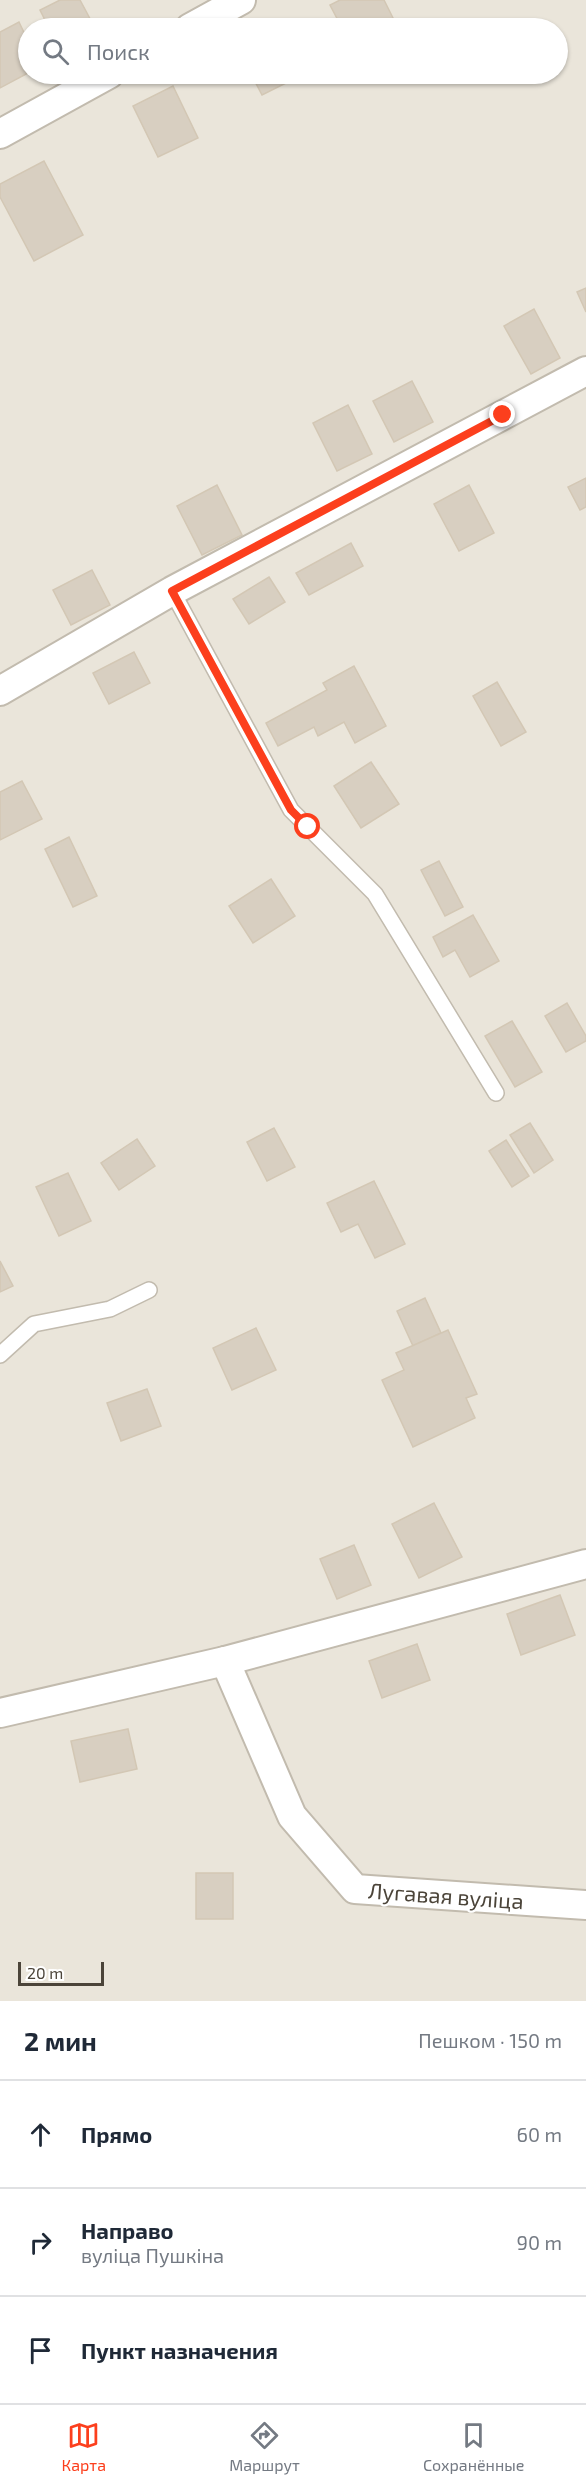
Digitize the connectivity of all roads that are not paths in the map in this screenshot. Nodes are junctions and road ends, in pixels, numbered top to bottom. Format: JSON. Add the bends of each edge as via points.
{"nodes":[{"id":1,"x":241,"y":0,"type":"edge"},
{"id":2,"x":208,"y":18,"type":"edge"},
{"id":3,"x":91,"y":84,"type":"edge"},
{"id":4,"x":0,"y":134,"type":"edge"},
{"id":5,"x":586,"y":371,"type":"edge"},
{"id":6,"x":172,"y":591,"type":"junction"},
{"id":7,"x":0,"y":691,"type":"edge"},
{"id":8,"x":495,"y":1093,"type":"dead end"},
{"id":9,"x":149,"y":1290,"type":"dead end"},
{"id":10,"x":0,"y":1355,"type":"edge"},
{"id":11,"x":586,"y":1564,"type":"edge"},
{"id":12,"x":225,"y":1661,"type":"junction"},
{"id":13,"x":0,"y":1713,"type":"edge"},
{"id":14,"x":586,"y":1905,"type":"edge"}],
"edges":[{"from":1,"to":2,"type":"street"},
{"from":3,"to":4,"type":"street"},
{"from":5,"to":6,"type":"street"},
{"from":6,"to":7,"type":"street"},
{"from":6,"to":8,"type":"lane","via":[[291,810],[375,894]]},
{"from":9,"to":10,"type":"lane","via":[[110,1309],[34,1324]]},
{"from":11,"to":12,"type":"street"},
{"from":12,"to":13,"type":"street"},
{"from":12,"to":14,"type":"street","name":"Лугавая вуліца","via":[[292,1816],[354,1889]]}]}
